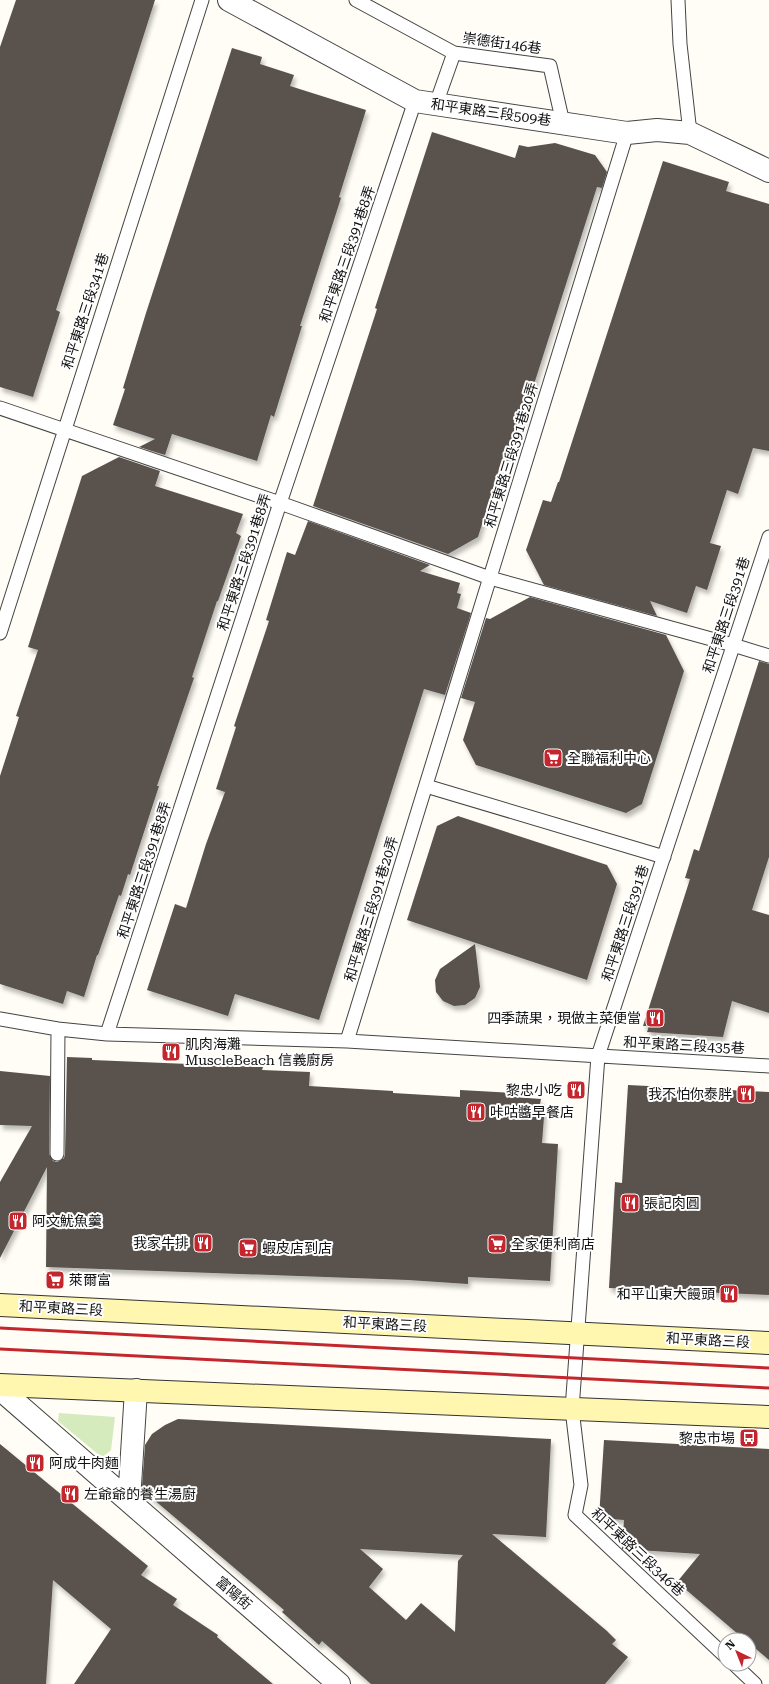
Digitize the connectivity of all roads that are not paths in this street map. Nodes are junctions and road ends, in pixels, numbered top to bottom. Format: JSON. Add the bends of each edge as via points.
{"nodes":[{"id":1,"x":202,"y":0,"type":"edge"},
{"id":2,"x":229,"y":0,"type":"edge"},
{"id":3,"x":356,"y":0,"type":"edge"},
{"id":4,"x":678,"y":0,"type":"edge"},
{"id":5,"x":454,"y":53,"type":"junction"},
{"id":6,"x":425,"y":102,"type":"junction"},
{"id":7,"x":563,"y":123,"type":"junction"},
{"id":8,"x":628,"y":133,"type":"junction"},
{"id":9,"x":690,"y":133,"type":"junction"},
{"id":10,"x":769,"y":171,"type":"edge"},
{"id":11,"x":0,"y":408,"type":"edge"},
{"id":12,"x":64,"y":429,"type":"junction"},
{"id":13,"x":280,"y":503,"type":"junction"},
{"id":14,"x":769,"y":537,"type":"edge"},
{"id":15,"x":490,"y":578,"type":"junction"},
{"id":16,"x":0,"y":632,"type":"edge"},
{"id":17,"x":733,"y":645,"type":"junction"},
{"id":18,"x":769,"y":656,"type":"edge"},
{"id":19,"x":426,"y":786,"type":"junction"},
{"id":20,"x":664,"y":857,"type":"junction"},
{"id":21,"x":0,"y":1019,"type":"edge"},
{"id":22,"x":58,"y":1030,"type":"junction"},
{"id":23,"x":107,"y":1034,"type":"junction"},
{"id":24,"x":347,"y":1041,"type":"junction"},
{"id":25,"x":598,"y":1056,"type":"junction"},
{"id":26,"x":769,"y":1066,"type":"edge"},
{"id":27,"x":57,"y":1154,"type":"dead end"},
{"id":28,"x":0,"y":1306,"type":"edge"},
{"id":29,"x":578,"y":1333,"type":"junction"},
{"id":30,"x":769,"y":1343,"type":"edge"},
{"id":31,"x":0,"y":1385,"type":"edge"},
{"id":32,"x":0,"y":1389,"type":"edge"},
{"id":33,"x":136,"y":1390,"type":"junction"},
{"id":34,"x":572,"y":1409,"type":"junction"},
{"id":35,"x":769,"y":1417,"type":"edge"},
{"id":36,"x":129,"y":1501,"type":"junction"},
{"id":37,"x":717,"y":1648,"type":"edge"},
{"id":38,"x":742,"y":1672,"type":"edge"},
{"id":39,"x":339,"y":1684,"type":"edge"},
{"id":40,"x":755,"y":1684,"type":"edge"}],
"edges":[{"from":1,"to":12,"type":"lane","name":"和平東路三段341巷"},
{"from":2,"to":6,"type":"street","name":"和平東路三段509巷"},
{"from":3,"to":5,"type":"lane","name":"崇德街146巷"},
{"from":4,"to":9,"type":"lane"},
{"from":5,"to":6,"type":"lane","name":"和平東路三段391巷8弄"},
{"from":5,"to":7,"type":"lane","name":"崇德街146巷","via":[[550,66]]},
{"from":6,"to":7,"type":"street","name":"和平東路三段509巷"},
{"from":6,"to":13,"type":"lane","name":"和平東路三段391巷8弄"},
{"from":7,"to":8,"type":"street","name":"和平東路三段509巷"},
{"from":8,"to":9,"type":"street","name":"和平東路三段509巷","via":[[657,130]]},
{"from":8,"to":15,"type":"lane","name":"和平東路三段391巷20弄"},
{"from":9,"to":10,"type":"street","name":"和平東路三段509巷"},
{"from":11,"to":12,"type":"lane"},
{"from":12,"to":13,"type":"lane"},
{"from":12,"to":16,"type":"lane","name":"和平東路三段341巷"},
{"from":13,"to":15,"type":"lane"},
{"from":13,"to":23,"type":"lane","name":"和平東路三段391巷8弄"},
{"from":14,"to":17,"type":"lane","name":"和平東路三段391巷"},
{"from":15,"to":17,"type":"lane"},
{"from":15,"to":19,"type":"lane","name":"和平東路三段391巷20弄"},
{"from":17,"to":18,"type":"lane"},
{"from":17,"to":20,"type":"lane","name":"和平東路三段391巷"},
{"from":19,"to":20,"type":"lane"},
{"from":19,"to":24,"type":"lane","name":"和平東路三段391巷20弄"},
{"from":20,"to":25,"type":"lane","name":"和平東路三段391巷"},
{"from":21,"to":22,"type":"lane"},
{"from":22,"to":23,"type":"lane"},
{"from":22,"to":27,"type":"lane"},
{"from":23,"to":24,"type":"lane"},
{"from":24,"to":25,"type":"lane"},
{"from":25,"to":26,"type":"lane","name":"和平東路三段435巷"},
{"from":25,"to":29,"type":"lane","name":"和平東路三段391巷"},
{"from":28,"to":29,"type":"main road","name":"和平東路三段"},
{"from":29,"to":30,"type":"main road","name":"和平東路三段"},
{"from":29,"to":34,"type":"lane","name":"和平東路三段346巷"},
{"from":31,"to":33,"type":"main road"},
{"from":32,"to":36,"type":"street","name":"富陽街"},
{"from":33,"to":34,"type":"main road"},
{"from":33,"to":36,"type":"street"},
{"from":34,"to":35,"type":"main road"},
{"from":34,"to":37,"type":"lane","name":"和平東路三段346巷","via":[[581,1485],[576,1515]]},
{"from":36,"to":39,"type":"street","name":"富陽街"},
{"from":38,"to":40,"type":"lane"}]}
